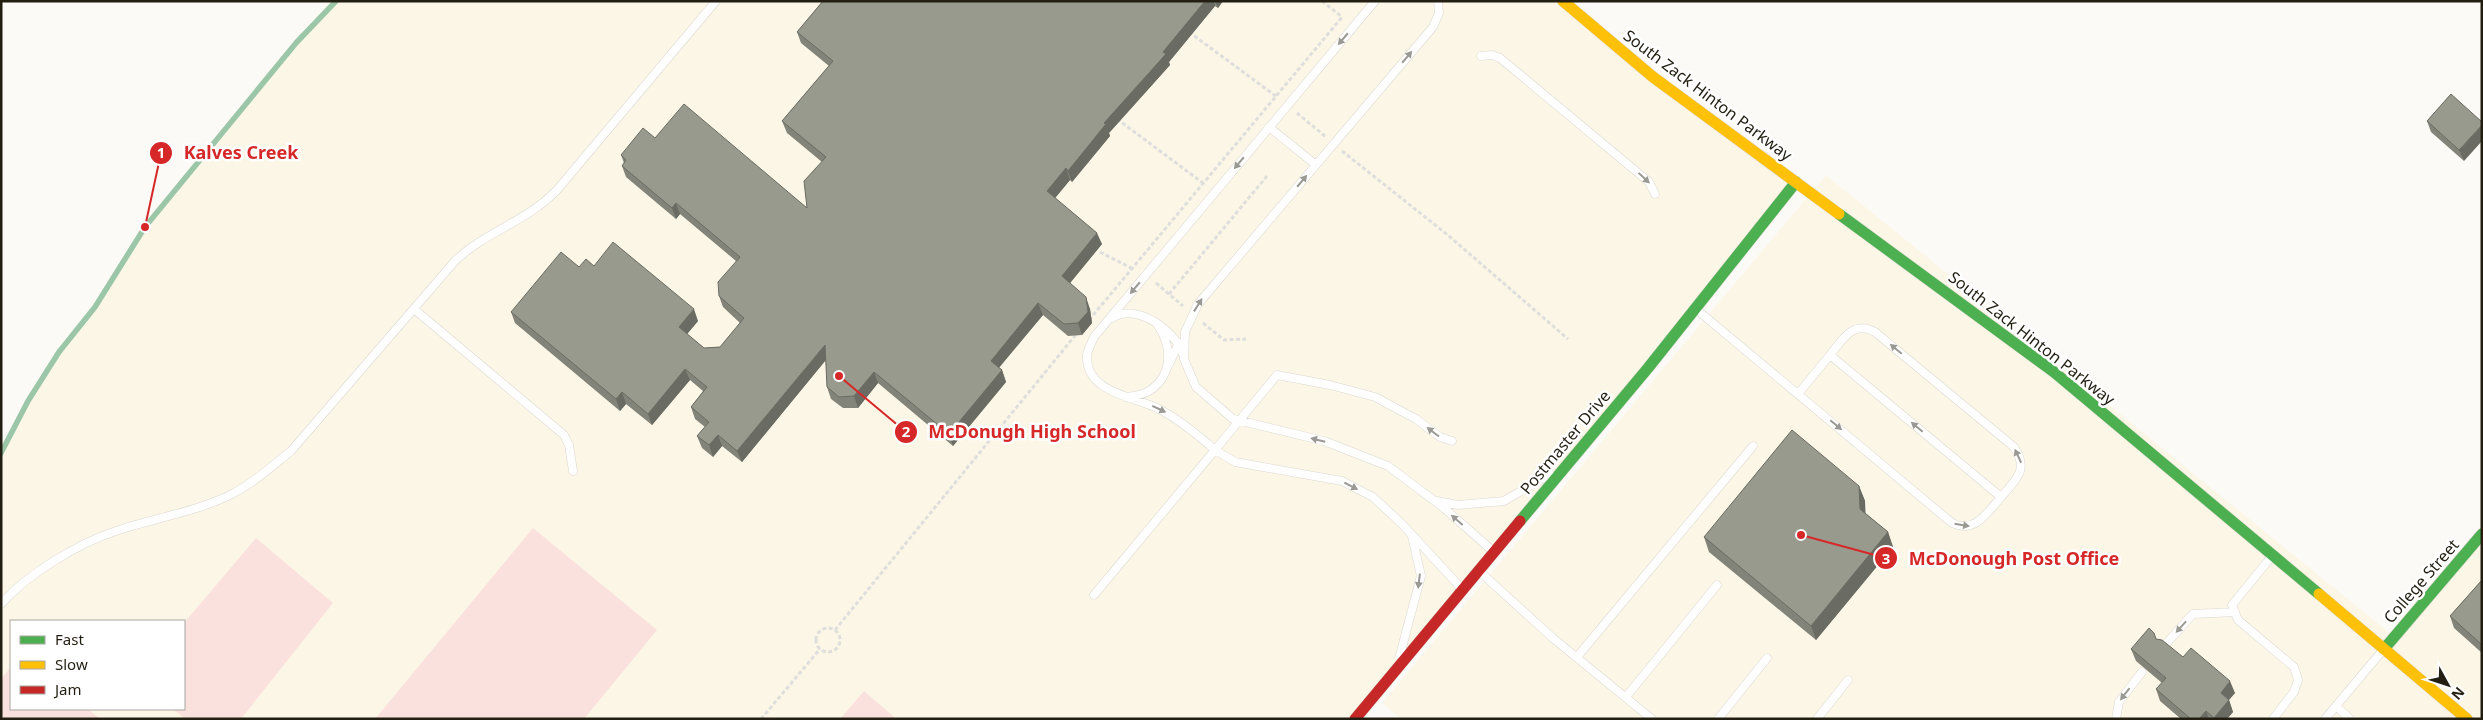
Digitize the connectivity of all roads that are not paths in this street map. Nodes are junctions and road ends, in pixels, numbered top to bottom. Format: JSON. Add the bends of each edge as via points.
{"nodes":[{"id":1,"x":716,"y":1,"type":"edge"},
{"id":2,"x":1375,"y":1,"type":"edge"},
{"id":3,"x":1438,"y":1,"type":"edge"},
{"id":4,"x":1563,"y":1,"type":"edge"},
{"id":5,"x":1481,"y":56,"type":"dead end"},
{"id":6,"x":1269,"y":127,"type":"junction"},
{"id":7,"x":1316,"y":165,"type":"junction"},
{"id":8,"x":1796,"y":182,"type":"junction"},
{"id":9,"x":1655,"y":194,"type":"dead end"},
{"id":10,"x":414,"y":309,"type":"junction"},
{"id":11,"x":1696,"y":309,"type":"junction"},
{"id":12,"x":1107,"y":321,"type":"junction"},
{"id":13,"x":1157,"y":324,"type":"junction"},
{"id":14,"x":1185,"y":332,"type":"junction"},
{"id":15,"x":1179,"y":344,"type":"junction"},
{"id":16,"x":1830,"y":355,"type":"junction"},
{"id":17,"x":1184,"y":356,"type":"junction"},
{"id":18,"x":1167,"y":368,"type":"junction"},
{"id":19,"x":1798,"y":394,"type":"junction"},
{"id":20,"x":1126,"y":397,"type":"junction"},
{"id":21,"x":1238,"y":421,"type":"junction"},
{"id":22,"x":1452,"y":441,"type":"dead end"},
{"id":23,"x":1753,"y":446,"type":"dead end"},
{"id":24,"x":1215,"y":450,"type":"junction"},
{"id":25,"x":1567,"y":465,"type":"junction"},
{"id":26,"x":574,"y":471,"type":"dead end"},
{"id":27,"x":2002,"y":496,"type":"junction"},
{"id":28,"x":1433,"y":500,"type":"junction"},
{"id":29,"x":1411,"y":534,"type":"junction"},
{"id":30,"x":2482,"y":534,"type":"edge"},
{"id":31,"x":1494,"y":552,"type":"junction"},
{"id":32,"x":2272,"y":556,"type":"junction"},
{"id":33,"x":1479,"y":570,"type":"junction"},
{"id":34,"x":1717,"y":585,"type":"dead end"},
{"id":35,"x":1463,"y":590,"type":"junction"},
{"id":36,"x":1094,"y":595,"type":"dead end"},
{"id":37,"x":1,"y":604,"type":"edge"},
{"id":38,"x":2235,"y":612,"type":"junction"},
{"id":39,"x":2164,"y":646,"type":"edge"},
{"id":40,"x":2384,"y":648,"type":"junction"},
{"id":41,"x":1577,"y":657,"type":"junction"},
{"id":42,"x":1767,"y":658,"type":"dead end"},
{"id":43,"x":1396,"y":670,"type":"junction"},
{"id":44,"x":2142,"y":672,"type":"edge"},
{"id":45,"x":1848,"y":680,"type":"dead end"},
{"id":46,"x":1626,"y":696,"type":"junction"},
{"id":47,"x":2336,"y":706,"type":"junction"},
{"id":48,"x":1355,"y":719,"type":"edge"},
{"id":49,"x":1652,"y":719,"type":"edge"},
{"id":50,"x":1718,"y":719,"type":"edge"},
{"id":51,"x":1817,"y":719,"type":"edge"},
{"id":52,"x":2116,"y":719,"type":"edge"},
{"id":53,"x":2273,"y":719,"type":"edge"},
{"id":54,"x":2325,"y":719,"type":"edge"},
{"id":55,"x":2350,"y":719,"type":"edge"},
{"id":56,"x":2467,"y":719,"type":"edge"}],
"edges":[{"from":1,"to":10,"type":"lane","via":[[557,190],[528,215],[467,249]]},
{"from":2,"to":6,"type":"lane","one_way":true},
{"from":7,"to":3,"type":"lane","one_way":true,"via":[[1433,26],[1439,13]]},
{"from":4,"to":8,"type":"main road","name":"South Zack Hinton Parkway","via":[[1653,77]]},
{"from":5,"to":9,"type":"lane","one_way":true,"via":[[1500,58],[1628,164],[1648,182]]},
{"from":6,"to":7,"type":"lane"},
{"from":6,"to":12,"type":"lane","one_way":true},
{"from":14,"to":7,"type":"lane","one_way":true,"via":[[1198,304]]},
{"from":8,"to":11,"type":"main road","name":"Postmaster Drive"},
{"from":8,"to":32,"type":"main road","name":"South Zack Hinton Parkway","via":[[2054,372]]},
{"from":10,"to":26,"type":"lane","via":[[564,435]]},
{"from":10,"to":37,"type":"lane","via":[[291,451],[259,478],[232,494],[85,543],[39,572]]},
{"from":11,"to":19,"type":"lane"},
{"from":11,"to":25,"type":"main road","name":"Postmaster Drive"},
{"from":12,"to":13,"type":"lane","via":[[1117,315],[1130,315],[1142,316]]},
{"from":12,"to":20,"type":"lane","via":[[1094,337],[1087,355],[1091,374],[1106,389]]},
{"from":13,"to":15,"type":"lane"},
{"from":13,"to":18,"type":"lane","via":[[1168,344]]},
{"from":14,"to":15,"type":"lane"},
{"from":14,"to":17,"type":"lane"},
{"from":15,"to":17,"type":"lane"},
{"from":15,"to":18,"type":"lane"},
{"from":16,"to":19,"type":"lane"},
{"from":27,"to":16,"type":"lane","one_way":true},
{"from":27,"to":16,"type":"lane","one_way":true,"via":[[2019,476],[2022,466],[2014,447],[1875,332],[1857,327]]},
{"from":17,"to":21,"type":"lane","via":[[1196,386]]},
{"from":18,"to":20,"type":"lane","via":[[1149,391]]},
{"from":19,"to":27,"type":"lane","one_way":true,"via":[[1961,528],[1970,527],[1982,519]]},
{"from":20,"to":24,"type":"lane","one_way":true,"via":[[1156,407],[1184,422]]},
{"from":22,"to":21,"type":"lane","one_way":true,"via":[[1366,394],[1277,375]]},
{"from":21,"to":24,"type":"lane"},
{"from":28,"to":21,"type":"lane","one_way":true,"via":[[1388,466],[1324,441]]},
{"from":23,"to":41,"type":"lane"},
{"from":24,"to":29,"type":"lane","one_way":true,"via":[[1235,462],[1342,482],[1372,497]]},
{"from":24,"to":36,"type":"lane"},
{"from":25,"to":28,"type":"lane","via":[[1504,501],[1458,505]]},
{"from":25,"to":31,"type":"main road","name":"Postmaster Drive"},
{"from":31,"to":28,"type":"lane","one_way":true},
{"from":29,"to":35,"type":"lane"},
{"from":29,"to":43,"type":"lane","one_way":true,"via":[[1421,576]]},
{"from":30,"to":40,"type":"main road","name":"College Street"},
{"from":31,"to":33,"type":"main road","name":"Postmaster Drive"},
{"from":32,"to":38,"type":"lane","via":[[2232,605]]},
{"from":32,"to":40,"type":"main road","name":"South Zack Hinton Parkway"},
{"from":33,"to":35,"type":"main road","name":"Postmaster Drive"},
{"from":33,"to":41,"type":"lane"},
{"from":34,"to":46,"type":"lane"},
{"from":35,"to":43,"type":"main road","name":"Postmaster Drive"},
{"from":38,"to":39,"type":"lane","one_way":true,"via":[[2193,614]]},
{"from":38,"to":53,"type":"lane","via":[[2238,620],[2294,667],[2298,680],[2294,692]]},
{"from":40,"to":47,"type":"lane"},
{"from":40,"to":56,"type":"main road","name":"South Zack Hinton Parkway"},
{"from":41,"to":46,"type":"lane"},
{"from":42,"to":50,"type":"lane"},
{"from":43,"to":48,"type":"main road","name":"Postmaster Drive"},
{"from":44,"to":52,"type":"lane","one_way":true,"via":[[2119,702]]},
{"from":45,"to":51,"type":"lane"},
{"from":46,"to":49,"type":"lane"},
{"from":47,"to":54,"type":"lane"},
{"from":47,"to":55,"type":"lane"}]}
